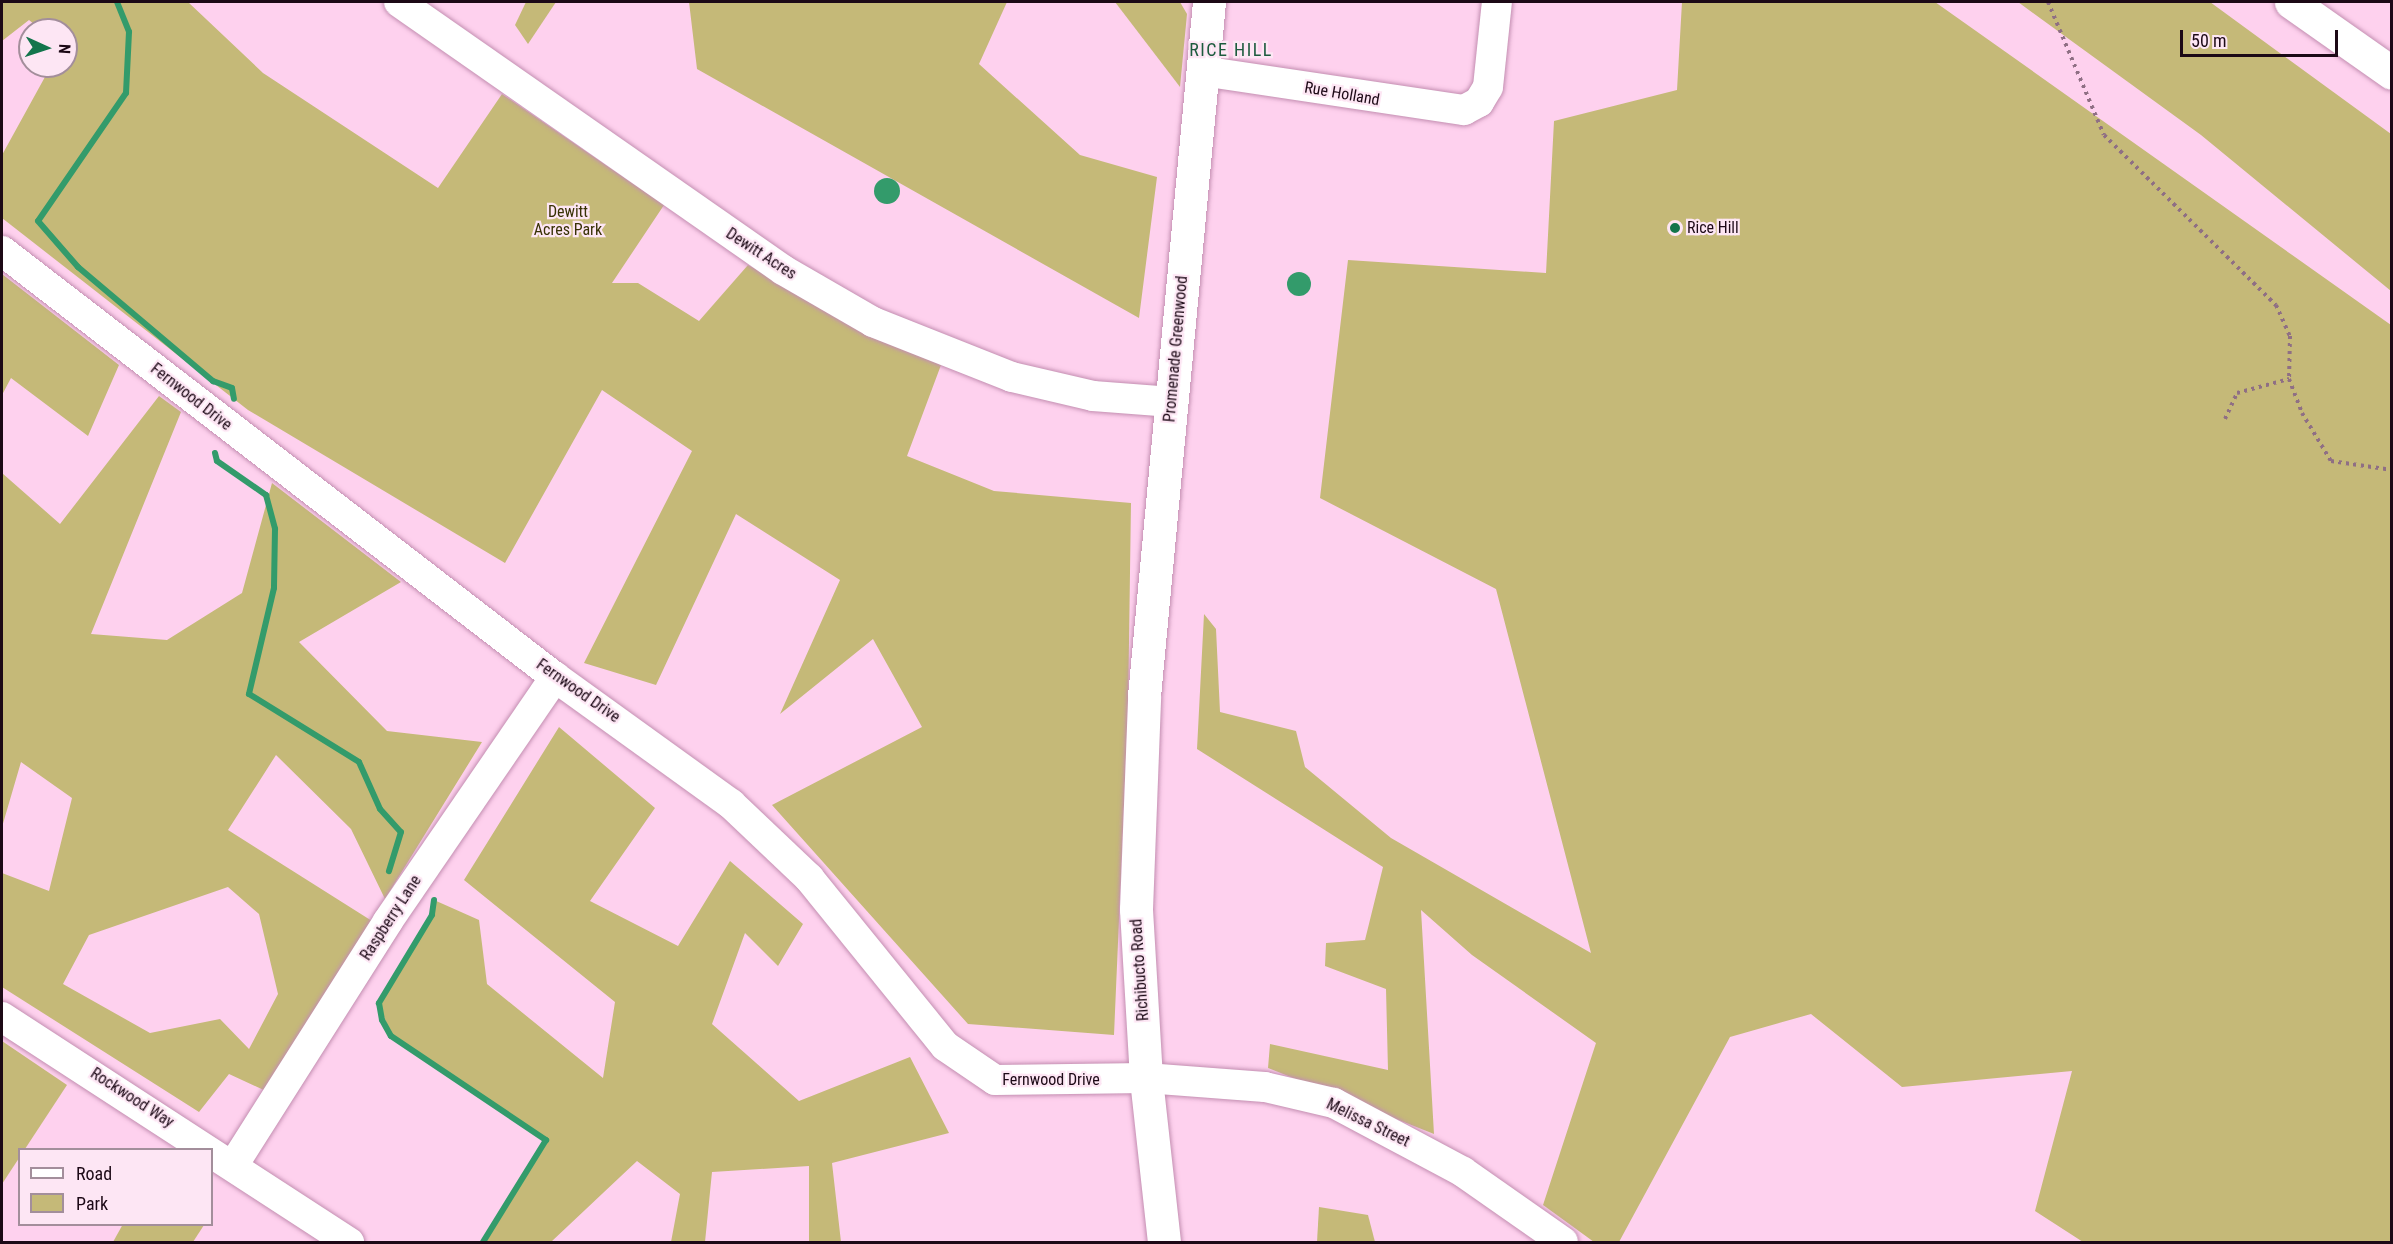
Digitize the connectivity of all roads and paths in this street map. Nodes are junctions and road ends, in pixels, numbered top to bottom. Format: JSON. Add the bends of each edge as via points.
{"nodes":[{"id":1,"x":399,"y":2,"type":"edge"},
{"id":2,"x":1209,"y":2,"type":"edge"},
{"id":3,"x":1497,"y":2,"type":"edge"},
{"id":4,"x":2048,"y":2,"type":"edge"},
{"id":5,"x":2291,"y":2,"type":"edge"},
{"id":6,"x":1203,"y":71,"type":"junction"},
{"id":7,"x":2391,"y":73,"type":"edge"},
{"id":8,"x":2,"y":251,"type":"edge"},
{"id":9,"x":2289,"y":379,"type":"junction"},
{"id":10,"x":1172,"y":402,"type":"junction"},
{"id":11,"x":2225,"y":419,"type":"dead end"},
{"id":12,"x":2391,"y":470,"type":"edge"},
{"id":13,"x":555,"y":677,"type":"junction"},
{"id":14,"x":1144,"y":696,"type":"joint"},
{"id":15,"x":2,"y":1017,"type":"edge"},
{"id":16,"x":1146,"y":1078,"type":"junction"},
{"id":17,"x":209,"y":1148,"type":"edge"},
{"id":18,"x":213,"y":1151,"type":"edge"},
{"id":19,"x":234,"y":1164,"type":"junction"},
{"id":20,"x":349,"y":1242,"type":"edge"},
{"id":21,"x":1164,"y":1242,"type":"edge"},
{"id":22,"x":1563,"y":1242,"type":"edge"}],
"edges":[{"from":1,"to":10,"type":"street","name":"Dewitt Acres","via":[[783,270],[873,322],[1012,377],[1093,396]]},
{"from":2,"to":6,"type":"main road","name":"Promenade Greenwood"},
{"from":3,"to":6,"type":"street","name":"Rue Holland","via":[[1492,69],[1479,102],[1447,112]]},
{"from":4,"to":9,"type":"path","via":[[2104,135],[2276,305],[2290,336]]},
{"from":5,"to":7,"type":"main road"},
{"from":6,"to":10,"type":"main road","name":"Promenade Greenwood"},
{"from":8,"to":13,"type":"street","name":"Fernwood Drive"},
{"from":9,"to":11,"type":"path","via":[[2237,393]]},
{"from":9,"to":12,"type":"path","via":[[2302,413],[2331,461]]},
{"from":10,"to":14,"type":"main road","name":"Promenade Greenwood"},
{"from":13,"to":16,"type":"street","name":"Fernwood Drive","via":[[731,804],[776,843],[953,1052],[995,1080]]},
{"from":13,"to":19,"type":"street","name":"Raspberry Lane","via":[[388,921]]},
{"from":14,"to":16,"type":"main road","name":"Richibucto Road","via":[[1136,909]]},
{"from":15,"to":17,"type":"street","name":"Rockwood Way"},
{"from":16,"to":21,"type":"main road","name":"Richibucto Road"},
{"from":16,"to":22,"type":"street","name":"Melissa Street","via":[[1265,1087],[1334,1103],[1463,1172]]},
{"from":18,"to":19,"type":"street","name":"Rockwood Way"},
{"from":19,"to":20,"type":"street","name":"Rockwood Way"}]}
